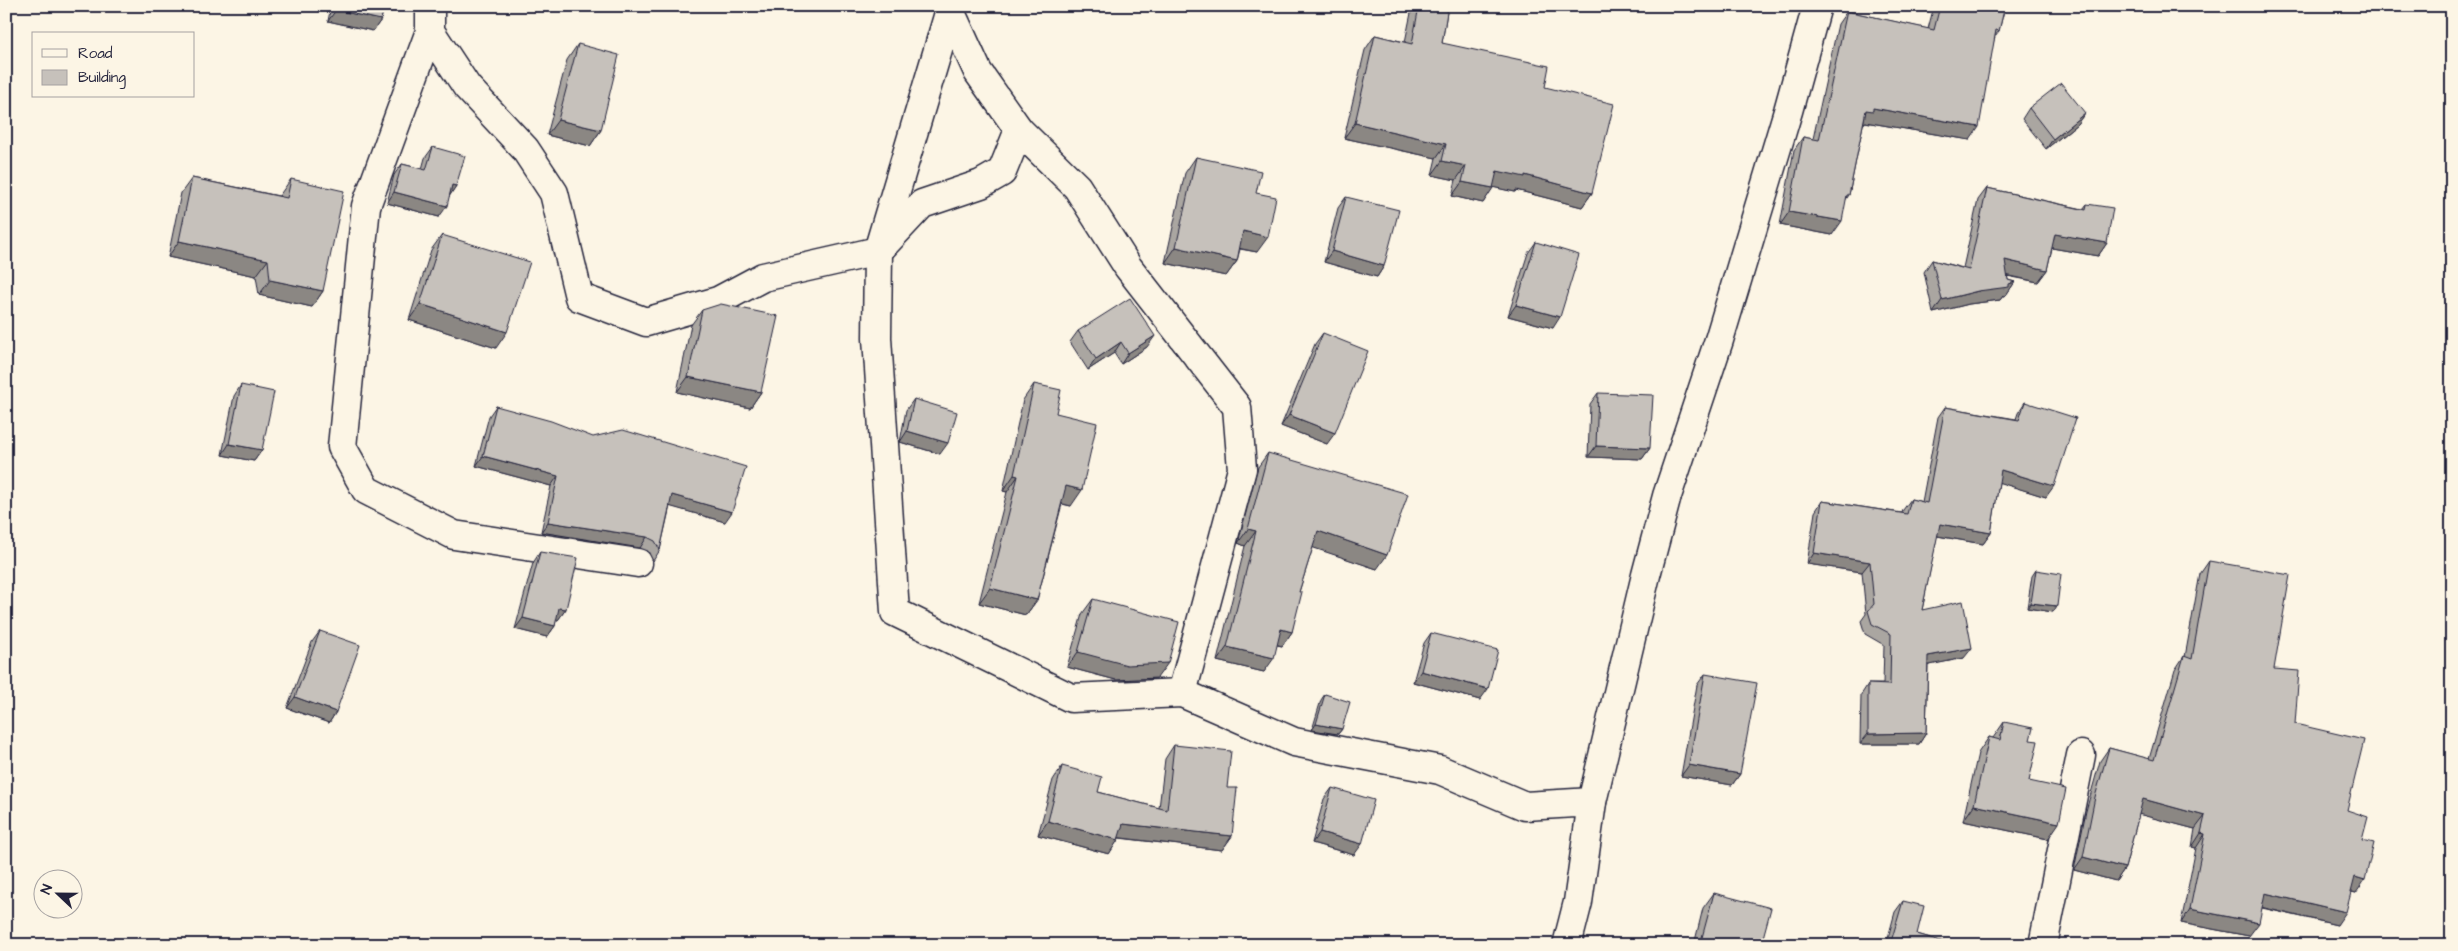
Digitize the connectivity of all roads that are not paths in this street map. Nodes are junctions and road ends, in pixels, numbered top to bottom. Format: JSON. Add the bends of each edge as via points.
{"nodes":[{"id":1,"x":1817,"y":6,"type":"edge"},
{"id":2,"x":948,"y":10,"type":"edge"},
{"id":3,"x":430,"y":18,"type":"edge"},
{"id":4,"x":1019,"y":130,"type":"junction"},
{"id":5,"x":878,"y":251,"type":"junction"},
{"id":6,"x":638,"y":563,"type":"dead end"},
{"id":7,"x":1182,"y":693,"type":"junction"},
{"id":8,"x":2081,"y":755,"type":"dead end"},
{"id":9,"x":1592,"y":802,"type":"junction"},
{"id":10,"x":1567,"y":945,"type":"edge"},
{"id":11,"x":2043,"y":945,"type":"edge"}],
"edges":[{"from":1,"to":9,"type":"street","via":[[1719,340],[1667,496]]},
{"from":2,"to":4,"type":"street","via":[[978,72]]},
{"from":2,"to":5,"type":"street"},
{"from":3,"to":5,"type":"street","via":[[467,87],[525,148],[554,193],[579,297],[646,322],[718,301],[763,277]]},
{"from":3,"to":6,"type":"street","via":[[366,206],[342,447],[366,490],[454,535]]},
{"from":4,"to":5,"type":"street","via":[[1002,172],[981,184],[922,204]]},
{"from":4,"to":7,"type":"street","via":[[1077,187],[1128,267],[1237,407],[1242,469]]},
{"from":5,"to":7,"type":"street","via":[[877,338],[894,612],[1071,698]]},
{"from":7,"to":9,"type":"street","via":[[1294,742],[1440,770],[1525,806]]},
{"from":8,"to":11,"type":"street"},
{"from":9,"to":10,"type":"street","via":[[1578,902]]}]}
